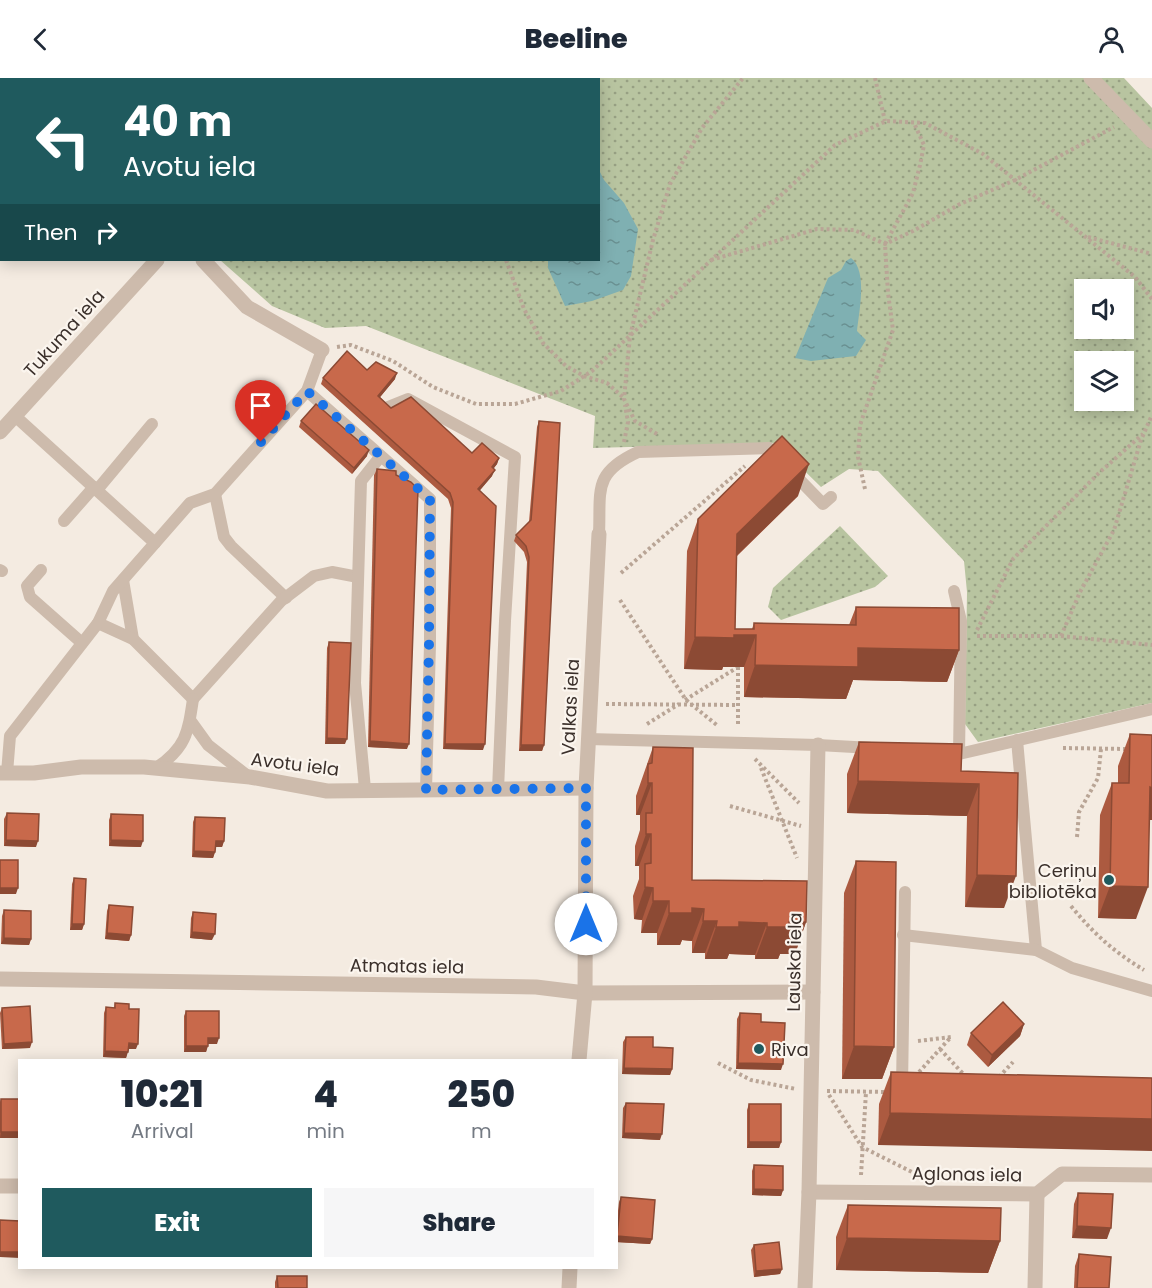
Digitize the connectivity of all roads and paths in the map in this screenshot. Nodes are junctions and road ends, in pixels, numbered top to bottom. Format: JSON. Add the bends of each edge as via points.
{"nodes":[{"id":1,"x":743,"y":78,"type":"edge"},
{"id":2,"x":875,"y":78,"type":"edge"},
{"id":3,"x":1091,"y":78,"type":"edge"},
{"id":4,"x":1130,"y":119,"type":"junction"},
{"id":5,"x":886,"y":121,"type":"junction"},
{"id":6,"x":914,"y":123,"type":"junction"},
{"id":7,"x":1152,"y":141,"type":"edge"},
{"id":8,"x":1016,"y":180,"type":"junction"},
{"id":9,"x":1085,"y":236,"type":"junction"},
{"id":10,"x":885,"y":244,"type":"junction"},
{"id":11,"x":1152,"y":254,"type":"edge"},
{"id":12,"x":156,"y":261,"type":"edge"},
{"id":13,"x":204,"y":261,"type":"edge"},
{"id":14,"x":506,"y":261,"type":"edge"},
{"id":15,"x":710,"y":261,"type":"junction"},
{"id":16,"x":1152,"y":299,"type":"edge"},
{"id":17,"x":630,"y":336,"type":"junction"},
{"id":18,"x":322,"y":350,"type":"junction"},
{"id":19,"x":584,"y":376,"type":"junction"},
{"id":20,"x":307,"y":391,"type":"junction"},
{"id":21,"x":624,"y":399,"type":"junction"},
{"id":22,"x":388,"y":407,"type":"edge"},
{"id":23,"x":1152,"y":415,"type":"edge"},
{"id":24,"x":15,"y":416,"type":"junction"},
{"id":25,"x":152,"y":424,"type":"dead end"},
{"id":26,"x":0,"y":432,"type":"edge"},
{"id":27,"x":1143,"y":434,"type":"junction"},
{"id":28,"x":662,"y":437,"type":"dead end"},
{"id":29,"x":764,"y":449,"type":"junction"},
{"id":30,"x":380,"y":457,"type":"junction"},
{"id":31,"x":619,"y":461,"type":"junction"},
{"id":32,"x":95,"y":488,"type":"junction"},
{"id":33,"x":865,"y":489,"type":"dead end"},
{"id":34,"x":215,"y":494,"type":"junction"},
{"id":35,"x":831,"y":497,"type":"dead end"},
{"id":36,"x":64,"y":520,"type":"dead end"},
{"id":37,"x":599,"y":534,"type":"joint"},
{"id":38,"x":155,"y":543,"type":"junction"},
{"id":39,"x":41,"y":570,"type":"dead end"},
{"id":40,"x":621,"y":573,"type":"dead end"},
{"id":41,"x":358,"y":577,"type":"junction"},
{"id":42,"x":123,"y":579,"type":"junction"},
{"id":43,"x":954,"y":591,"type":"dead end"},
{"id":44,"x":286,"y":598,"type":"junction"},
{"id":45,"x":620,"y":600,"type":"dead end"},
{"id":46,"x":98,"y":622,"type":"junction"},
{"id":47,"x":1061,"y":636,"type":"junction"},
{"id":48,"x":133,"y":639,"type":"junction"},
{"id":49,"x":82,"y":643,"type":"junction"},
{"id":50,"x":1152,"y":645,"type":"edge"},
{"id":51,"x":193,"y":699,"type":"junction"},
{"id":52,"x":686,"y":700,"type":"junction"},
{"id":53,"x":590,"y":703,"type":"junction"},
{"id":54,"x":678,"y":704,"type":"junction"},
{"id":55,"x":691,"y":705,"type":"junction"},
{"id":56,"x":738,"y":705,"type":"junction"},
{"id":57,"x":1152,"y":710,"type":"edge"},
{"id":58,"x":190,"y":720,"type":"junction"},
{"id":59,"x":588,"y":740,"type":"junction"},
{"id":60,"x":621,"y":740,"type":"junction"},
{"id":61,"x":1017,"y":740,"type":"junction"},
{"id":62,"x":738,"y":743,"type":"junction"},
{"id":63,"x":4,"y":744,"type":"edge"},
{"id":64,"x":818,"y":745,"type":"junction"},
{"id":65,"x":1054,"y":748,"type":"dead end"},
{"id":66,"x":889,"y":749,"type":"edge"},
{"id":67,"x":1101,"y":749,"type":"junction"},
{"id":68,"x":1132,"y":749,"type":"edge"},
{"id":69,"x":936,"y":752,"type":"edge"},
{"id":70,"x":959,"y":754,"type":"junction"},
{"id":71,"x":760,"y":764,"type":"junction"},
{"id":72,"x":156,"y":768,"type":"junction"},
{"id":73,"x":4,"y":773,"type":"edge"},
{"id":74,"x":250,"y":777,"type":"junction"},
{"id":75,"x":586,"y":788,"type":"junction"},
{"id":76,"x":365,"y":789,"type":"junction"},
{"id":77,"x":426,"y":790,"type":"junction"},
{"id":78,"x":498,"y":790,"type":"junction"},
{"id":79,"x":730,"y":806,"type":"dead end"},
{"id":80,"x":781,"y":820,"type":"junction"},
{"id":81,"x":817,"y":825,"type":"junction"},
{"id":82,"x":1077,"y":837,"type":"dead end"},
{"id":83,"x":798,"y":861,"type":"dead end"},
{"id":84,"x":905,"y":892,"type":"dead end"},
{"id":85,"x":1071,"y":906,"type":"dead end"},
{"id":86,"x":903,"y":935,"type":"junction"},
{"id":87,"x":1036,"y":950,"type":"junction"},
{"id":88,"x":1149,"y":977,"type":"dead end"},
{"id":89,"x":0,"y":979,"type":"edge"},
{"id":90,"x":1152,"y":991,"type":"edge"},
{"id":91,"x":813,"y":992,"type":"junction"},
{"id":92,"x":585,"y":993,"type":"junction"},
{"id":93,"x":938,"y":1039,"type":"dead end"},
{"id":94,"x":940,"y":1049,"type":"junction"},
{"id":95,"x":579,"y":1059,"type":"edge"},
{"id":96,"x":1013,"y":1062,"type":"dead end"},
{"id":97,"x":718,"y":1063,"type":"dead end"},
{"id":98,"x":973,"y":1083,"type":"edge"},
{"id":99,"x":994,"y":1084,"type":"edge"},
{"id":100,"x":908,"y":1090,"type":"junction"},
{"id":101,"x":819,"y":1091,"type":"junction"},
{"id":102,"x":866,"y":1092,"type":"junction"},
{"id":103,"x":862,"y":1147,"type":"junction"},
{"id":104,"x":1152,"y":1175,"type":"edge"},
{"id":105,"x":925,"y":1178,"type":"dead end"},
{"id":106,"x":0,"y":1186,"type":"edge"},
{"id":107,"x":18,"y":1186,"type":"edge"},
{"id":108,"x":810,"y":1191,"type":"junction"},
{"id":109,"x":860,"y":1192,"type":"junction"},
{"id":110,"x":1037,"y":1194,"type":"junction"},
{"id":111,"x":570,"y":1269,"type":"edge"},
{"id":112,"x":569,"y":1288,"type":"edge"},
{"id":113,"x":805,"y":1288,"type":"edge"},
{"id":114,"x":1035,"y":1288,"type":"edge"}],
"edges":[{"from":1,"to":17,"type":"path","via":[[702,128],[670,184]]},
{"from":2,"to":5,"type":"path"},
{"from":3,"to":4,"type":"street"},
{"from":4,"to":7,"type":"street"},
{"from":4,"to":8,"type":"path"},
{"from":5,"to":6,"type":"path"},
{"from":5,"to":15,"type":"path","via":[[835,145]]},
{"from":6,"to":8,"type":"path","via":[[925,123],[983,154]]},
{"from":6,"to":10,"type":"path","via":[[924,145],[920,165],[913,193]]},
{"from":8,"to":9,"type":"path"},
{"from":8,"to":10,"type":"path"},
{"from":9,"to":11,"type":"path"},
{"from":9,"to":16,"type":"path","via":[[1135,278]]},
{"from":10,"to":15,"type":"path","via":[[854,230],[817,229]]},
{"from":10,"to":33,"type":"path","via":[[893,330],[860,425],[858,457]]},
{"from":12,"to":24,"type":"street","name":"Tukuma iela"},
{"from":13,"to":18,"type":"street","via":[[247,307]]},
{"from":14,"to":19,"type":"path","via":[[524,309],[543,343],[566,366]]},
{"from":15,"to":17,"type":"path"},
{"from":17,"to":19,"type":"path"},
{"from":17,"to":21,"type":"path"},
{"from":18,"to":19,"type":"path","via":[[351,345],[393,361],[433,387],[476,404],[515,404],[561,391]]},
{"from":18,"to":20,"type":"lane"},
{"from":19,"to":21,"type":"path","via":[[607,383]]},
{"from":20,"to":30,"type":"lane"},
{"from":20,"to":34,"type":"lane"},
{"from":21,"to":28,"type":"path","via":[[635,421]]},
{"from":21,"to":31,"type":"path","via":[[628,422]]},
{"from":22,"to":78,"type":"lane","via":[[408,399],[515,457]]},
{"from":23,"to":27,"type":"path"},
{"from":24,"to":26,"type":"street","name":"Tukuma iela"},
{"from":24,"to":32,"type":"lane"},
{"from":25,"to":32,"type":"lane"},
{"from":27,"to":47,"type":"path","via":[[1114,530]]},
{"from":27,"to":47,"type":"path","via":[[1013,559],[974,636]]},
{"from":29,"to":31,"type":"lane","via":[[638,452]]},
{"from":29,"to":35,"type":"lane","via":[[769,448],[823,504]]},
{"from":29,"to":40,"type":"path"},
{"from":30,"to":41,"type":"lane","via":[[361,481]]},
{"from":30,"to":77,"type":"lane","via":[[430,499]]},
{"from":31,"to":37,"type":"lane","via":[[602,482]]},
{"from":32,"to":36,"type":"lane"},
{"from":32,"to":38,"type":"lane"},
{"from":34,"to":38,"type":"lane","via":[[190,503]]},
{"from":34,"to":44,"type":"lane","via":[[225,537],[231,546]]},
{"from":37,"to":53,"type":"street","name":"Valkas iela"},
{"from":38,"to":42,"type":"lane"},
{"from":39,"to":49,"type":"lane","via":[[27,586],[30,597]]},
{"from":41,"to":44,"type":"lane","via":[[332,572],[314,576]]},
{"from":41,"to":76,"type":"lane","via":[[355,683]]},
{"from":42,"to":46,"type":"lane"},
{"from":42,"to":48,"type":"lane"},
{"from":43,"to":70,"type":"lane","via":[[961,621]]},
{"from":44,"to":51,"type":"lane"},
{"from":45,"to":52,"type":"path"},
{"from":46,"to":48,"type":"lane"},
{"from":46,"to":49,"type":"lane"},
{"from":47,"to":50,"type":"path"},
{"from":48,"to":51,"type":"lane"},
{"from":49,"to":63,"type":"lane"},
{"from":51,"to":58,"type":"lane"},
{"from":52,"to":54,"type":"path"},
{"from":52,"to":55,"type":"path"},
{"from":52,"to":56,"type":"path","via":[[738,667]]},
{"from":53,"to":54,"type":"path"},
{"from":53,"to":59,"type":"street","name":"Valkas iela"},
{"from":54,"to":55,"type":"path"},
{"from":54,"to":60,"type":"path"},
{"from":55,"to":56,"type":"path"},
{"from":55,"to":62,"type":"path"},
{"from":56,"to":62,"type":"path"},
{"from":57,"to":61,"type":"lane"},
{"from":58,"to":72,"type":"lane","via":[[172,758]]},
{"from":58,"to":74,"type":"lane","via":[[208,745]]},
{"from":59,"to":60,"type":"lane"},
{"from":59,"to":75,"type":"street","name":"Valkas iela"},
{"from":60,"to":62,"type":"lane"},
{"from":61,"to":70,"type":"lane"},
{"from":61,"to":87,"type":"lane"},
{"from":62,"to":64,"type":"lane"},
{"from":62,"to":71,"type":"path"},
{"from":63,"to":73,"type":"lane"},
{"from":64,"to":66,"type":"lane"},
{"from":64,"to":81,"type":"street","name":"Lauska iela"},
{"from":65,"to":67,"type":"path"},
{"from":67,"to":68,"type":"path"},
{"from":67,"to":82,"type":"path","via":[[1098,778],[1079,812]]},
{"from":69,"to":70,"type":"lane"},
{"from":71,"to":80,"type":"path"},
{"from":71,"to":81,"type":"path"},
{"from":72,"to":73,"type":"street","name":"Avotu iela","via":[[81,767],[34,774]]},
{"from":72,"to":74,"type":"street","name":"Avotu iela"},
{"from":74,"to":76,"type":"street","name":"Avotu iela","via":[[327,790]]},
{"from":75,"to":78,"type":"street","name":"Avotu iela"},
{"from":75,"to":92,"type":"street","name":"Valkas iela"},
{"from":76,"to":77,"type":"street","name":"Avotu iela"},
{"from":77,"to":78,"type":"street","name":"Avotu iela"},
{"from":79,"to":80,"type":"path"},
{"from":80,"to":81,"type":"path"},
{"from":80,"to":83,"type":"path"},
{"from":81,"to":91,"type":"street","name":"Lauska iela"},
{"from":84,"to":86,"type":"lane"},
{"from":85,"to":88,"type":"path","via":[[1093,932]]},
{"from":86,"to":87,"type":"lane"},
{"from":86,"to":100,"type":"lane"},
{"from":87,"to":90,"type":"lane","via":[[1072,968]]},
{"from":89,"to":92,"type":"street","name":"Atmatas iela","via":[[536,987]]},
{"from":91,"to":92,"type":"street","name":"Atmatas iela"},
{"from":91,"to":101,"type":"street","name":"Lauska iela"},
{"from":92,"to":95,"type":"street","name":"Valkas iela"},
{"from":93,"to":94,"type":"path","via":[[951,1037]]},
{"from":94,"to":98,"type":"path"},
{"from":94,"to":100,"type":"path"},
{"from":96,"to":99,"type":"path"},
{"from":97,"to":101,"type":"path","via":[[750,1080]]},
{"from":100,"to":102,"type":"path"},
{"from":101,"to":102,"type":"path"},
{"from":101,"to":103,"type":"path"},
{"from":101,"to":108,"type":"street","name":"Lauska iela"},
{"from":102,"to":103,"type":"path"},
{"from":103,"to":105,"type":"path"},
{"from":103,"to":109,"type":"path"},
{"from":104,"to":110,"type":"street","name":"Aglonas iela","via":[[1062,1174]]},
{"from":106,"to":107,"type":"street"},
{"from":108,"to":109,"type":"street","name":"Aglonas iela"},
{"from":108,"to":113,"type":"street","name":"Lauska iela"},
{"from":109,"to":110,"type":"street","name":"Aglonas iela"},
{"from":110,"to":114,"type":"street"},
{"from":111,"to":112,"type":"street"}]}
